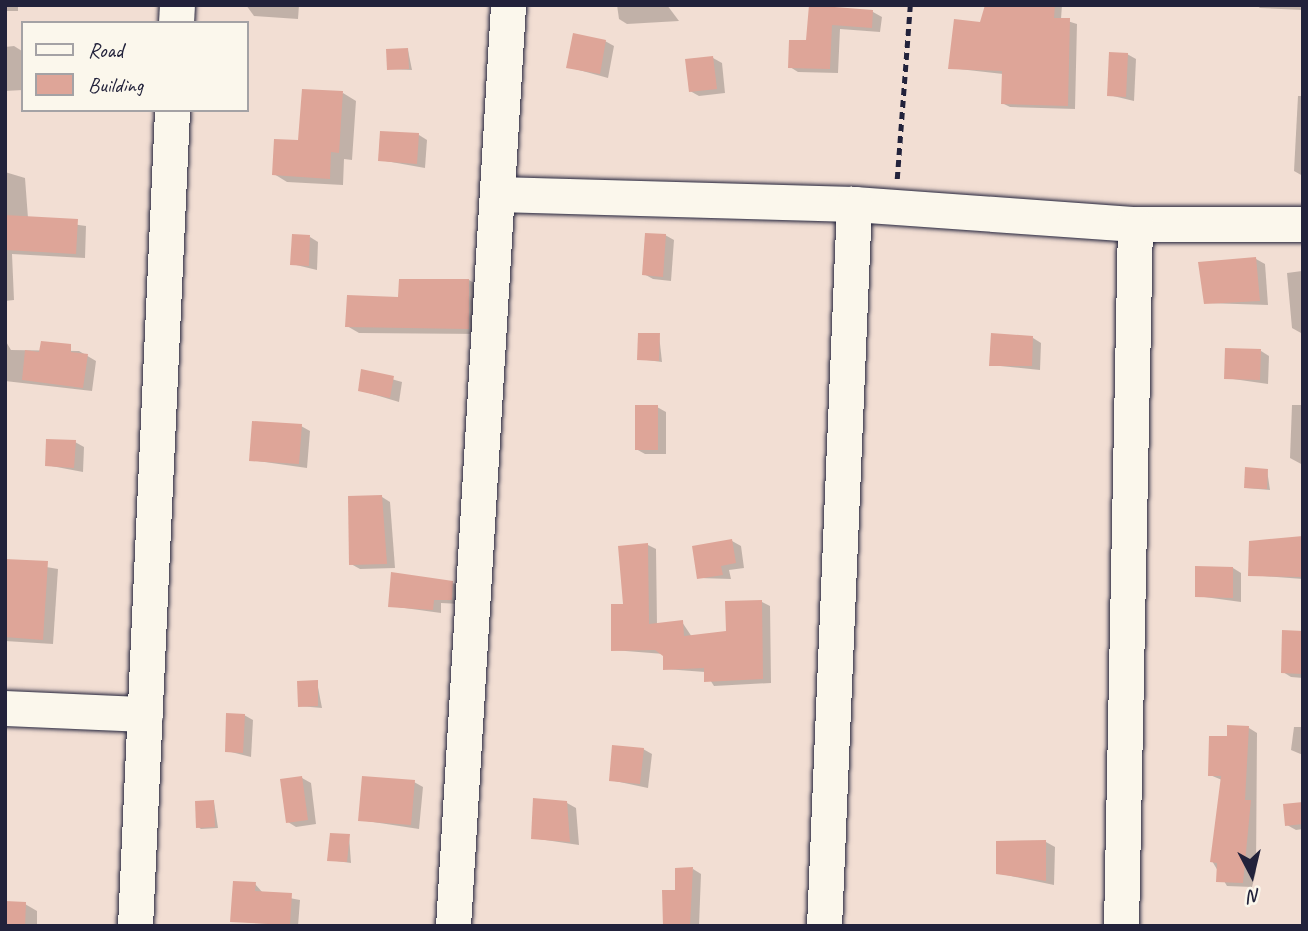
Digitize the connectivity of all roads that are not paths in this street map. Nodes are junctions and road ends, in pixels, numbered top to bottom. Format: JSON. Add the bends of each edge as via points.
{"nodes":[{"id":1,"x":508,"y":5,"type":"edge"},
{"id":2,"x":172,"y":112,"type":"edge"},
{"id":3,"x":497,"y":194,"type":"junction"},
{"id":4,"x":854,"y":204,"type":"junction"},
{"id":5,"x":1303,"y":223,"type":"edge"},
{"id":6,"x":1135,"y":224,"type":"junction"},
{"id":7,"x":5,"y":708,"type":"edge"},
{"id":8,"x":145,"y":714,"type":"junction"},
{"id":9,"x":135,"y":926,"type":"edge"},
{"id":10,"x":453,"y":926,"type":"edge"},
{"id":11,"x":824,"y":926,"type":"edge"},
{"id":12,"x":1121,"y":926,"type":"edge"}],
"edges":[{"from":1,"to":3,"type":"street"},
{"from":2,"to":8,"type":"street"},
{"from":3,"to":4,"type":"street"},
{"from":3,"to":10,"type":"street"},
{"from":4,"to":6,"type":"street"},
{"from":4,"to":11,"type":"street"},
{"from":5,"to":6,"type":"street"},
{"from":6,"to":12,"type":"street"},
{"from":7,"to":8,"type":"street"},
{"from":8,"to":9,"type":"street"}]}
